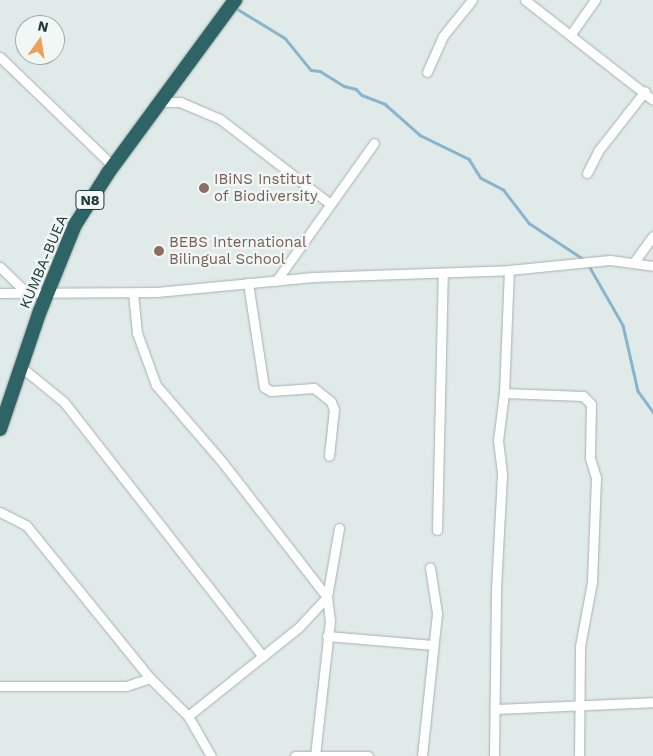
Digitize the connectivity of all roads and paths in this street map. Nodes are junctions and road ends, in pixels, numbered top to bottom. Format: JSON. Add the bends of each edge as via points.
{"nodes":[{"id":1,"x":235,"y":0,"type":"edge"},
{"id":2,"x":472,"y":0,"type":"edge"},
{"id":3,"x":524,"y":0,"type":"edge"},
{"id":4,"x":595,"y":0,"type":"edge"},
{"id":5,"x":571,"y":34,"type":"junction"},
{"id":6,"x":0,"y":58,"type":"edge"},
{"id":7,"x":427,"y":72,"type":"dead end"},
{"id":8,"x":645,"y":91,"type":"junction"},
{"id":9,"x":653,"y":100,"type":"edge"},
{"id":10,"x":158,"y":102,"type":"junction"},
{"id":11,"x":374,"y":143,"type":"dead end"},
{"id":12,"x":113,"y":166,"type":"junction"},
{"id":13,"x":587,"y":173,"type":"dead end"},
{"id":14,"x":329,"y":203,"type":"junction"},
{"id":15,"x":653,"y":236,"type":"edge"},
{"id":16,"x":634,"y":262,"type":"junction"},
{"id":17,"x":653,"y":266,"type":"edge"},
{"id":18,"x":0,"y":267,"type":"edge"},
{"id":19,"x":509,"y":270,"type":"junction"},
{"id":20,"x":443,"y":273,"type":"junction"},
{"id":21,"x":276,"y":281,"type":"junction"},
{"id":22,"x":248,"y":283,"type":"junction"},
{"id":23,"x":48,"y":290,"type":"junction"},
{"id":24,"x":26,"y":292,"type":"junction"},
{"id":25,"x":0,"y":293,"type":"edge"},
{"id":26,"x":133,"y":293,"type":"junction"},
{"id":27,"x":21,"y":367,"type":"junction"},
{"id":28,"x":504,"y":393,"type":"junction"},
{"id":29,"x":0,"y":429,"type":"edge"},
{"id":30,"x":329,"y":456,"type":"dead end"},
{"id":31,"x":0,"y":512,"type":"edge"},
{"id":32,"x":340,"y":528,"type":"dead end"},
{"id":33,"x":437,"y":530,"type":"dead end"},
{"id":34,"x":430,"y":568,"type":"dead end"},
{"id":35,"x":327,"y":597,"type":"junction"},
{"id":36,"x":327,"y":636,"type":"junction"},
{"id":37,"x":433,"y":645,"type":"junction"},
{"id":38,"x":263,"y":657,"type":"junction"},
{"id":39,"x":150,"y":678,"type":"junction"},
{"id":40,"x":0,"y":686,"type":"edge"},
{"id":41,"x":653,"y":702,"type":"edge"},
{"id":42,"x":581,"y":705,"type":"junction"},
{"id":43,"x":495,"y":709,"type":"junction"},
{"id":44,"x":188,"y":716,"type":"junction"},
{"id":45,"x":315,"y":755,"type":"edge"},
{"id":46,"x":211,"y":756,"type":"edge"},
{"id":47,"x":295,"y":756,"type":"edge"},
{"id":48,"x":368,"y":756,"type":"edge"},
{"id":49,"x":422,"y":756,"type":"edge"},
{"id":50,"x":494,"y":756,"type":"edge"},
{"id":51,"x":579,"y":756,"type":"edge"}],
"edges":[{"from":1,"to":10,"type":"highway","name":"KUMBA-BUEA","number":"N8"},
{"from":2,"to":7,"type":"street","via":[[443,36]]},
{"from":3,"to":5,"type":"street"},
{"from":4,"to":5,"type":"street"},
{"from":5,"to":8,"type":"street"},
{"from":6,"to":12,"type":"street"},
{"from":8,"to":9,"type":"street"},
{"from":8,"to":13,"type":"street","via":[[598,151]]},
{"from":10,"to":12,"type":"highway","name":"KUMBA-BUEA","number":"N8"},
{"from":10,"to":14,"type":"street","via":[[180,102],[220,119]]},
{"from":11,"to":14,"type":"street"},
{"from":12,"to":23,"type":"highway","name":"KUMBA-BUEA","number":"N8","via":[[75,225]]},
{"from":14,"to":21,"type":"street"},
{"from":15,"to":16,"type":"street"},
{"from":16,"to":17,"type":"street"},
{"from":16,"to":19,"type":"street","via":[[610,260]]},
{"from":18,"to":24,"type":"street"},
{"from":19,"to":20,"type":"street"},
{"from":19,"to":28,"type":"street"},
{"from":20,"to":21,"type":"street"},
{"from":20,"to":33,"type":"street"},
{"from":21,"to":22,"type":"street"},
{"from":22,"to":26,"type":"street"},
{"from":22,"to":30,"type":"street","via":[[264,387],[271,391],[314,388],[331,402],[334,409]]},
{"from":23,"to":24,"type":"street"},
{"from":23,"to":26,"type":"street"},
{"from":23,"to":27,"type":"highway","name":"KUMBA-BUEA","number":"N8"},
{"from":24,"to":25,"type":"street"},
{"from":26,"to":35,"type":"street","via":[[137,333],[156,386],[223,463]]},
{"from":27,"to":29,"type":"highway","name":"KUMBA-BUEA","number":"N8"},
{"from":27,"to":38,"type":"street","via":[[64,402]]},
{"from":28,"to":42,"type":"street","via":[[583,396],[592,404],[590,458],[596,478],[592,582],[580,646]]},
{"from":28,"to":43,"type":"street","via":[[497,447],[502,473],[496,589]]},
{"from":31,"to":39,"type":"street","via":[[26,525]]},
{"from":32,"to":35,"type":"street"},
{"from":34,"to":37,"type":"street","via":[[437,613]]},
{"from":35,"to":36,"type":"street","via":[[330,620]]},
{"from":35,"to":38,"type":"street"},
{"from":36,"to":37,"type":"street"},
{"from":36,"to":45,"type":"street"},
{"from":37,"to":49,"type":"street"},
{"from":38,"to":44,"type":"street"},
{"from":39,"to":40,"type":"street","via":[[126,686]]},
{"from":39,"to":44,"type":"street"},
{"from":41,"to":42,"type":"street"},
{"from":42,"to":43,"type":"street"},
{"from":42,"to":51,"type":"street"},
{"from":43,"to":50,"type":"street"},
{"from":44,"to":46,"type":"street"},
{"from":45,"to":47,"type":"street"},
{"from":45,"to":48,"type":"street"}]}
